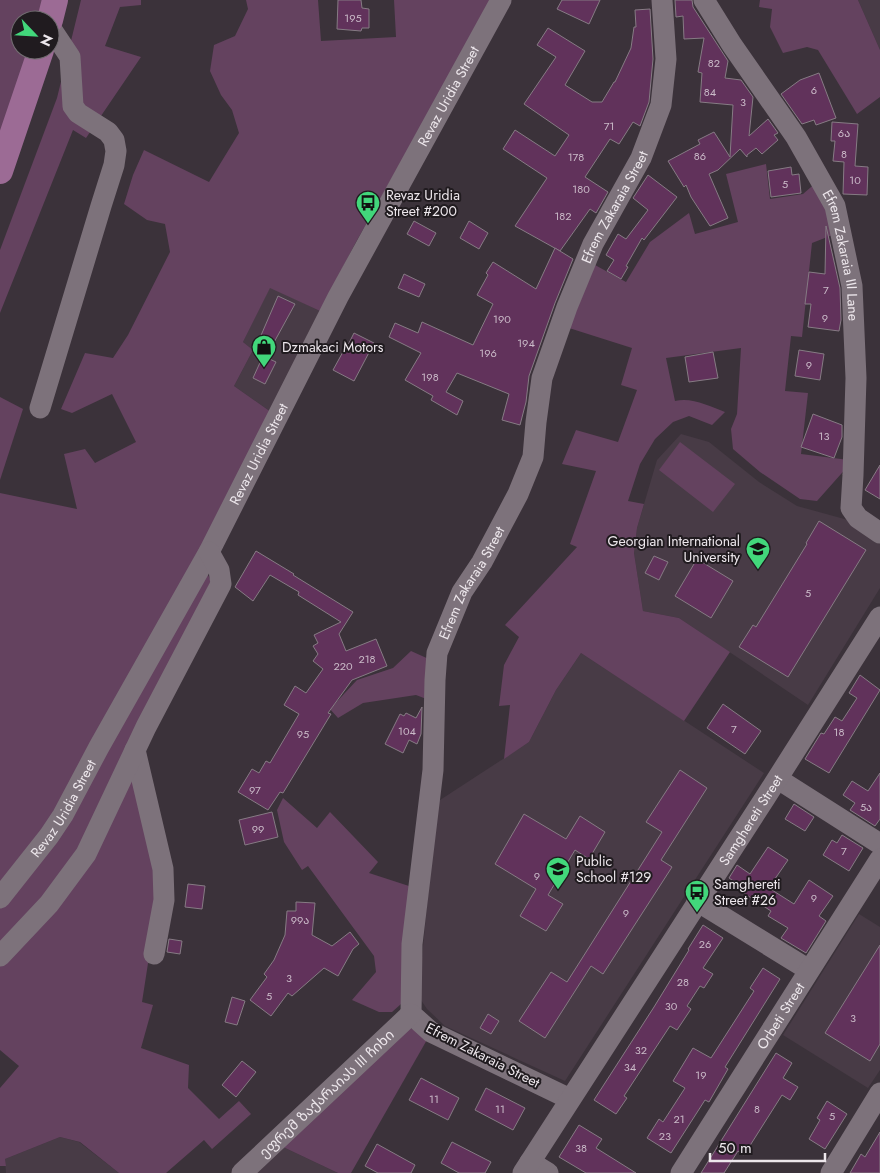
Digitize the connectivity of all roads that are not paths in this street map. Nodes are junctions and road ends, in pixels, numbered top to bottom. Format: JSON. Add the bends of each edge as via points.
{"nodes":[{"id":1,"x":501,"y":0,"type":"edge"},
{"id":2,"x":662,"y":0,"type":"edge"},
{"id":3,"x":704,"y":0,"type":"edge"},
{"id":4,"x":60,"y":42,"type":"edge"},
{"id":5,"x":39,"y":60,"type":"edge"},
{"id":6,"x":0,"y":171,"type":"edge"},
{"id":7,"x":40,"y":408,"type":"dead end"},
{"id":8,"x":880,"y":532,"type":"edge"},
{"id":9,"x":209,"y":552,"type":"junction"},
{"id":10,"x":880,"y":617,"type":"edge"},
{"id":11,"x":135,"y":750,"type":"junction"},
{"id":12,"x":778,"y":779,"type":"junction"},
{"id":13,"x":880,"y":844,"type":"edge"},
{"id":14,"x":880,"y":860,"type":"edge"},
{"id":15,"x":0,"y":898,"type":"edge"},
{"id":16,"x":697,"y":901,"type":"junction"},
{"id":17,"x":154,"y":954,"type":"dead end"},
{"id":18,"x":0,"y":956,"type":"edge"},
{"id":19,"x":809,"y":970,"type":"junction"},
{"id":20,"x":411,"y":1014,"type":"junction"},
{"id":21,"x":880,"y":1093,"type":"edge"},
{"id":22,"x":570,"y":1099,"type":"junction"},
{"id":23,"x":534,"y":1169,"type":"edge"},
{"id":24,"x":242,"y":1173,"type":"edge"},
{"id":25,"x":682,"y":1173,"type":"edge"},
{"id":26,"x":831,"y":1173,"type":"edge"}],
"edges":[{"from":1,"to":9,"type":"street","name":"Revaz Uridia Street","via":[[338,297]]},
{"from":2,"to":20,"type":"street","name":"Efrem Zakaraia Street","via":[[666,59],[661,105],[641,158],[593,244],[567,307],[542,378],[533,457],[518,494],[462,592],[437,653],[433,770],[412,944]]},
{"from":3,"to":8,"type":"street","name":"Efrem Zakaraia III Lane","via":[[796,137],[835,206],[852,286],[856,378],[851,508],[858,518]]},
{"from":4,"to":7,"type":"street","via":[[70,58],[73,106],[78,113],[108,132],[116,151]]},
{"from":5,"to":6,"type":"main road"},
{"from":9,"to":11,"type":"street","via":[[219,570],[221,584]]},
{"from":9,"to":15,"type":"street","name":"Revaz Uridia Street","via":[[62,815]]},
{"from":10,"to":12,"type":"street","name":"Samghereti Street"},
{"from":11,"to":17,"type":"street","via":[[163,869],[164,900]]},
{"from":11,"to":18,"type":"street","via":[[86,854],[49,904]]},
{"from":12,"to":13,"type":"street"},
{"from":12,"to":16,"type":"street","name":"Samghereti Street"},
{"from":14,"to":19,"type":"street","name":"Orbeti Street"},
{"from":16,"to":19,"type":"street"},
{"from":16,"to":22,"type":"street","name":"Samghereti Street"},
{"from":19,"to":25,"type":"street","name":"Orbeti Street"},
{"from":20,"to":22,"type":"street","name":"Efrem Zakaraia Street","via":[[432,1032]]},
{"from":20,"to":24,"type":"street","name":"ეფრემ ზაქარაიას III ჩიხი"},
{"from":21,"to":26,"type":"street"},
{"from":22,"to":23,"type":"street","name":"Samghereti Street"}]}
